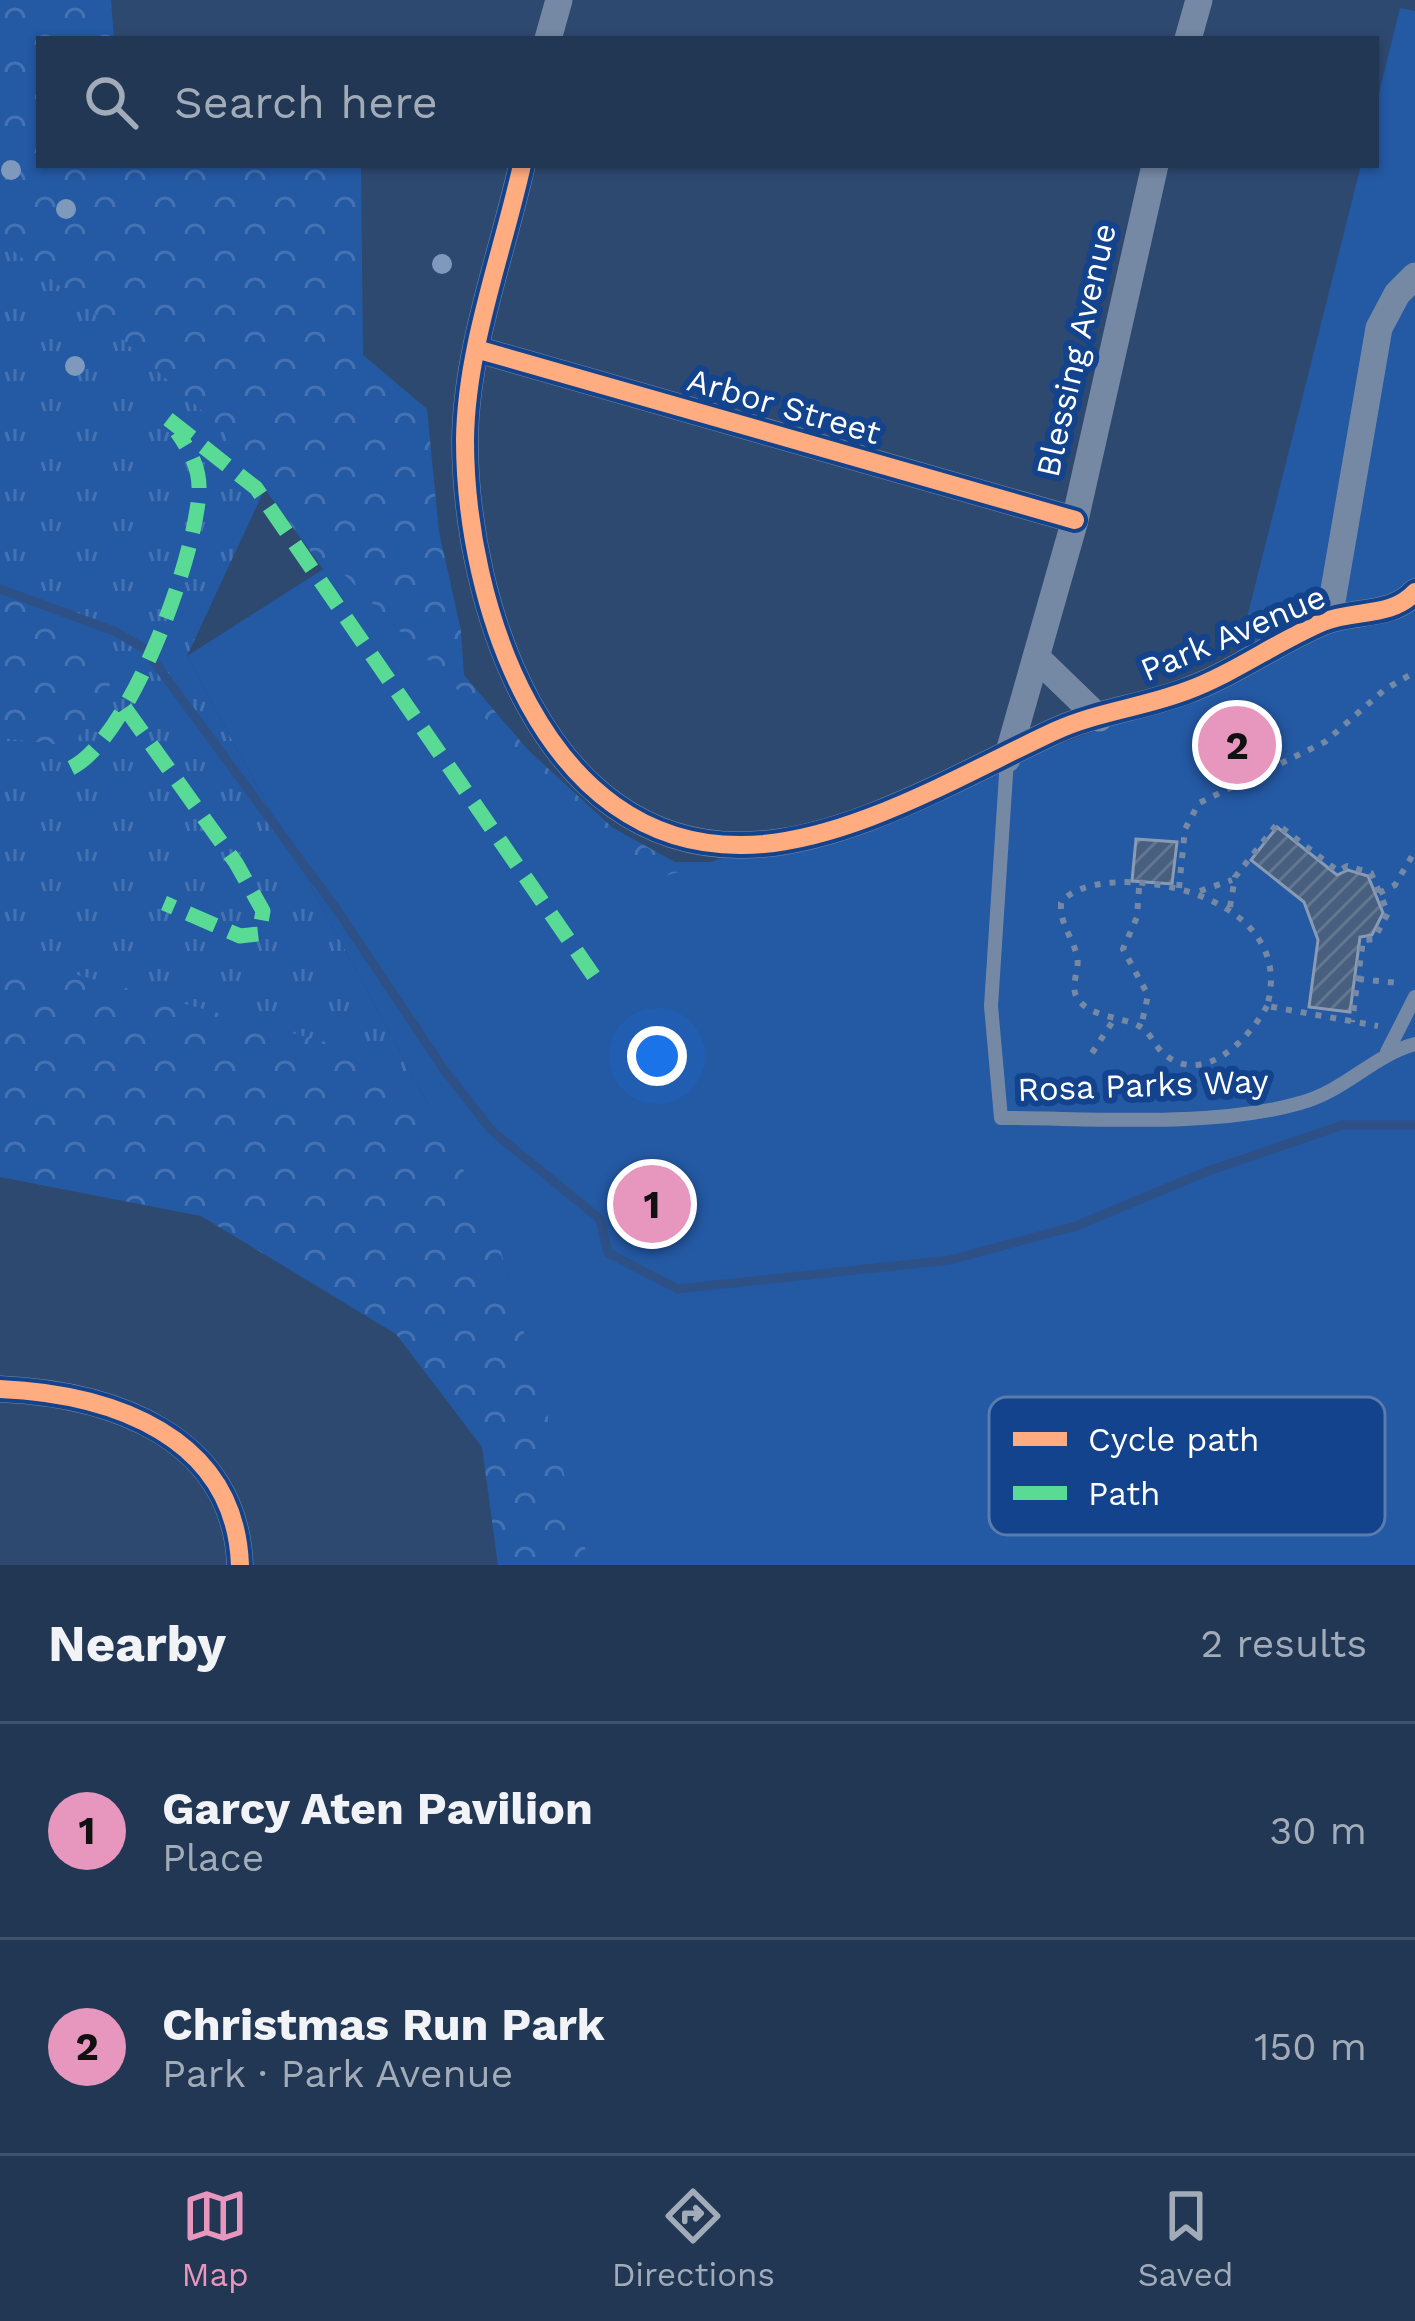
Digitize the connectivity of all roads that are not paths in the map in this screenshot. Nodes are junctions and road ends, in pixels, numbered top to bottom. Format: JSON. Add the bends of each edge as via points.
{"nodes":[{"id":1,"x":559,"y":0,"type":"edge"},
{"id":2,"x":1199,"y":0,"type":"edge"},
{"id":3,"x":549,"y":36,"type":"edge"},
{"id":4,"x":1189,"y":36,"type":"edge"},
{"id":5,"x":520,"y":168,"type":"edge"},
{"id":6,"x":1153,"y":168,"type":"edge"},
{"id":7,"x":1415,"y":276,"type":"edge"},
{"id":8,"x":476,"y":350,"type":"junction"},
{"id":9,"x":1075,"y":520,"type":"junction"},
{"id":10,"x":1415,"y":592,"type":"edge"},
{"id":11,"x":1329,"y":619,"type":"junction"},
{"id":12,"x":1036,"y":657,"type":"junction"},
{"id":13,"x":1100,"y":718,"type":"junction"},
{"id":14,"x":1006,"y":759,"type":"junction"},
{"id":15,"x":1415,"y":997,"type":"edge"},
{"id":16,"x":1415,"y":1044,"type":"edge"},
{"id":17,"x":1387,"y":1052,"type":"junction"},
{"id":18,"x":0,"y":1389,"type":"edge"},
{"id":19,"x":240,"y":1565,"type":"edge"}],
"edges":[{"from":1,"to":3,"type":"street"},
{"from":2,"to":4,"type":"street"},
{"from":5,"to":8,"type":"street","name":"Park Avenue"},
{"from":6,"to":9,"type":"street","name":"Blessing Avenue"},
{"from":7,"to":11,"type":"street","via":[[1379,328]]},
{"from":8,"to":9,"type":"street","name":"Arbor Street"},
{"from":8,"to":14,"type":"street","name":"Park Avenue","via":[[465,437],[470,531],[504,662],[554,742],[630,817],[685,840],[745,845],[819,831]]},
{"from":9,"to":12,"type":"street","name":"Blessing Avenue"},
{"from":10,"to":11,"type":"street","name":"Park Avenue","via":[[1401,606]]},
{"from":11,"to":13,"type":"street","name":"Park Avenue","via":[[1190,690]]},
{"from":12,"to":13,"type":"street"},
{"from":12,"to":14,"type":"street","name":"Blessing Avenue"},
{"from":13,"to":14,"type":"street","name":"Park Avenue"},
{"from":14,"to":17,"type":"lane","name":"Rosa Parks Way","via":[[991,1006],[1001,1118],[1143,1119],[1297,1105],[1343,1088]]},
{"from":15,"to":17,"type":"lane"},
{"from":16,"to":17,"type":"lane","name":"Rosa Parks Way"},
{"from":18,"to":19,"type":"street","via":[[92,1403],[154,1424],[226,1496]]}]}
